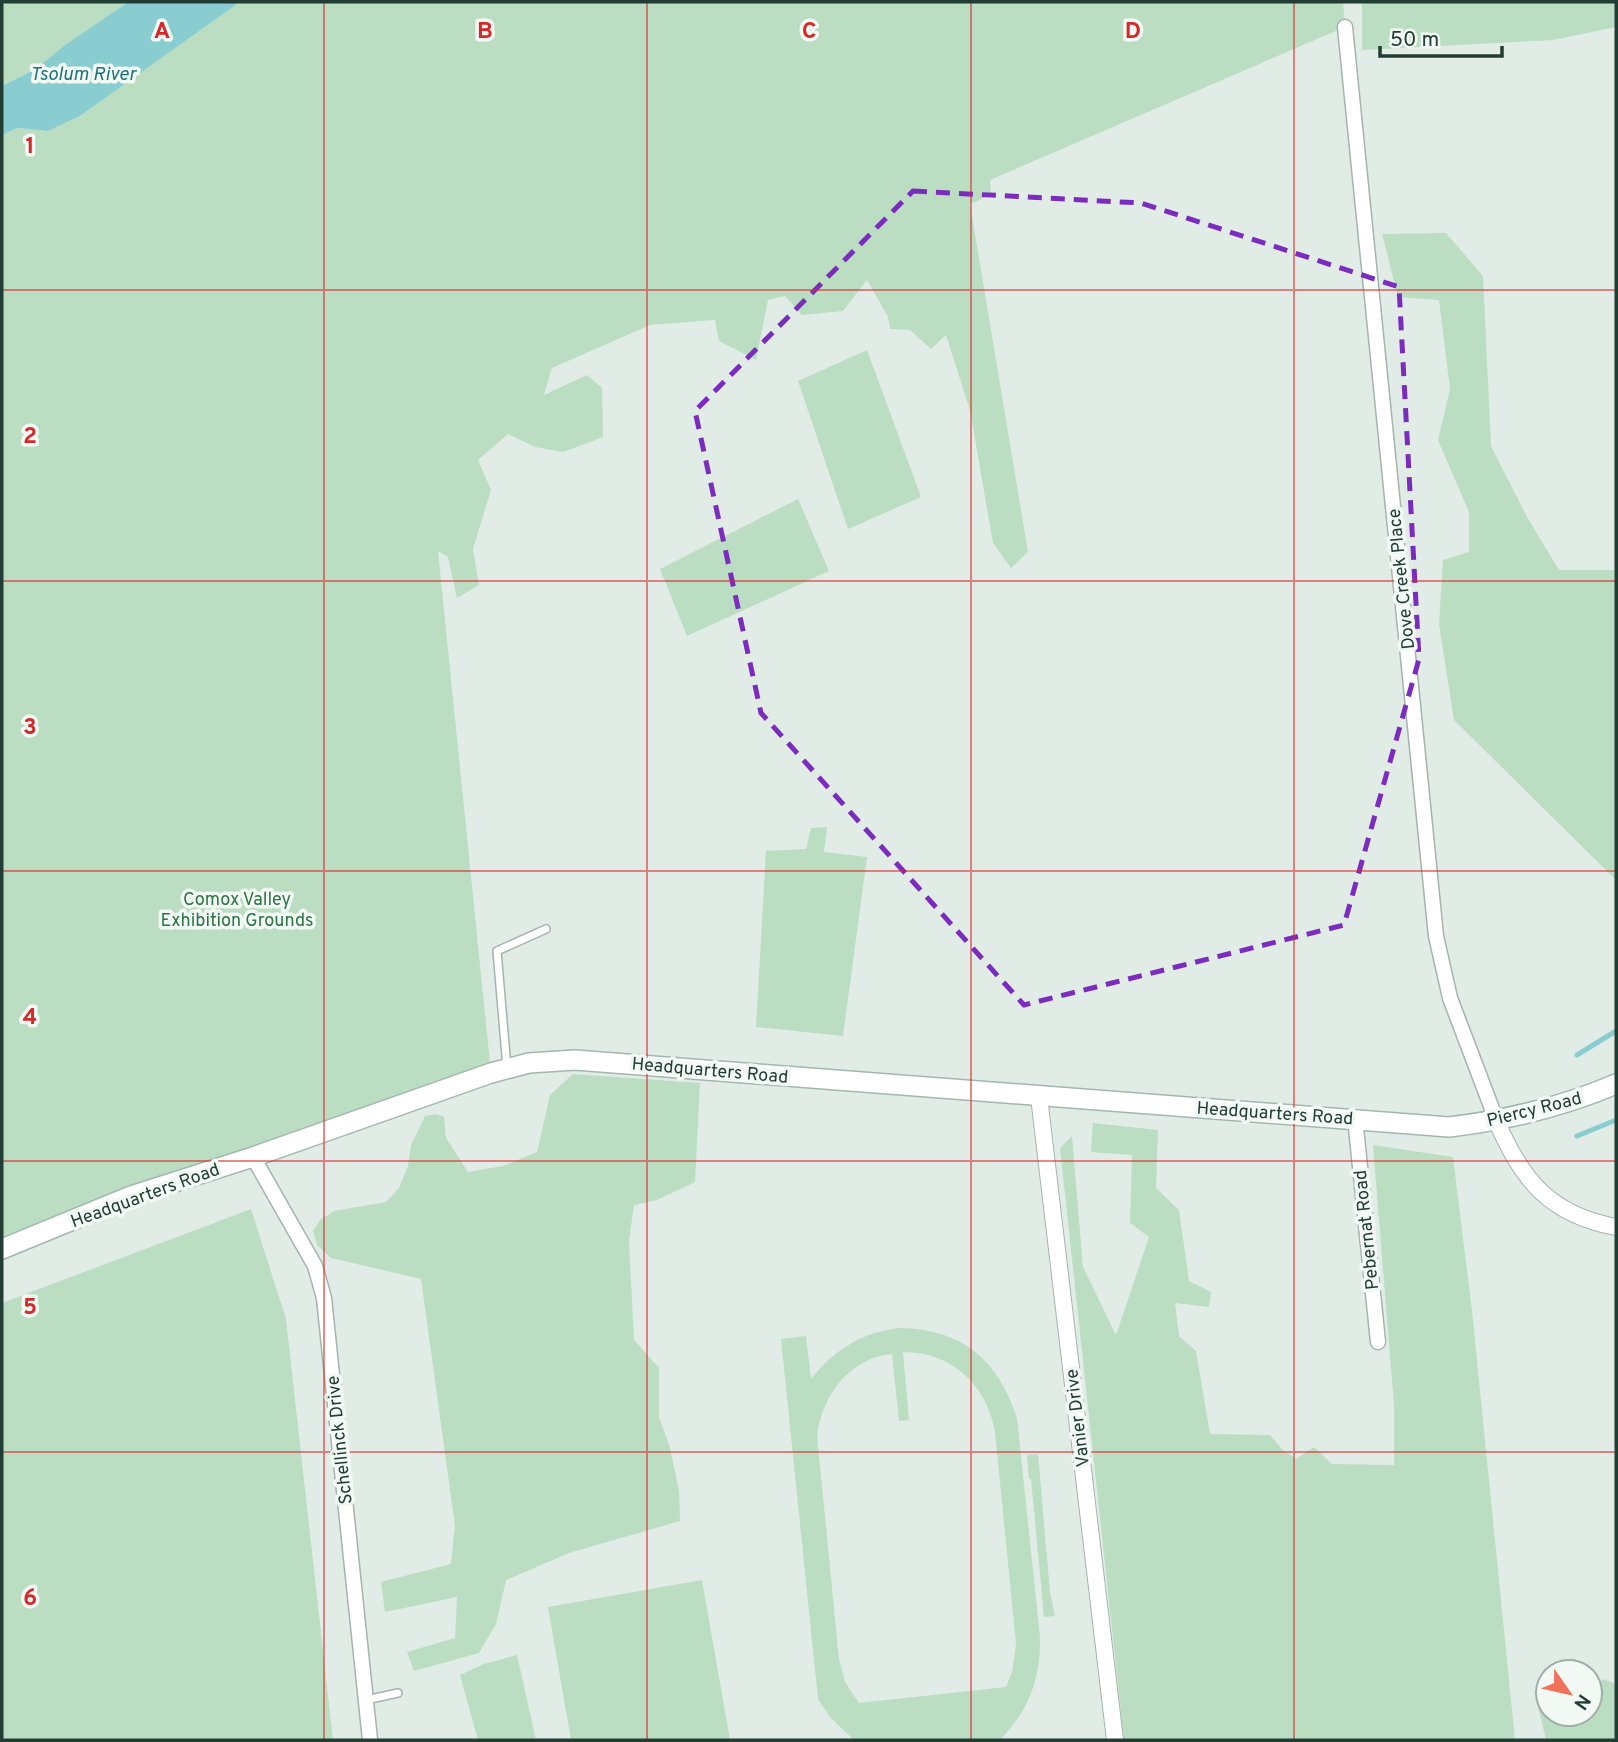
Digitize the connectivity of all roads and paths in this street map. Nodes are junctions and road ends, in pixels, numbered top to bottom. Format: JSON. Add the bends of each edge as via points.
{"nodes":[{"id":1,"x":1345,"y":27,"type":"dead end"},
{"id":2,"x":546,"y":929,"type":"dead end"},
{"id":3,"x":507,"y":1069,"type":"junction"},
{"id":4,"x":1616,"y":1084,"type":"edge"},
{"id":5,"x":1039,"y":1097,"type":"junction"},
{"id":6,"x":1355,"y":1118,"type":"junction"},
{"id":7,"x":1497,"y":1122,"type":"junction"},
{"id":8,"x":1449,"y":1127,"type":"joint"},
{"id":9,"x":253,"y":1157,"type":"junction"},
{"id":10,"x":1616,"y":1227,"type":"edge"},
{"id":11,"x":2,"y":1249,"type":"edge"},
{"id":12,"x":1378,"y":1342,"type":"dead end"},
{"id":13,"x":398,"y":1693,"type":"dead end"},
{"id":14,"x":366,"y":1700,"type":"junction"},
{"id":15,"x":370,"y":1740,"type":"edge"},
{"id":16,"x":1115,"y":1740,"type":"edge"}],
"edges":[{"from":1,"to":7,"type":"street","name":"Dove Creek Place","via":[[1436,936],[1450,998]]},
{"from":2,"to":3,"type":"lane","via":[[497,951]]},
{"from":3,"to":5,"type":"main road","name":"Headquarters Road","via":[[575,1059]]},
{"from":3,"to":9,"type":"main road","name":"Headquarters Road"},
{"from":4,"to":7,"type":"main road","name":"Piercy Road","via":[[1577,1101]]},
{"from":5,"to":6,"type":"main road","name":"Headquarters Road"},
{"from":5,"to":16,"type":"street","name":"Vanier Drive"},
{"from":6,"to":8,"type":"main road","name":"Headquarters Road"},
{"from":6,"to":12,"type":"street","name":"Pebernat Road"},
{"from":7,"to":8,"type":"main road","name":"Piercy Road"},
{"from":7,"to":10,"type":"street","via":[[1522,1172],[1542,1193],[1586,1220]]},
{"from":9,"to":11,"type":"main road","name":"Headquarters Road","via":[[131,1196]]},
{"from":9,"to":14,"type":"street","name":"Schellinck Drive","via":[[315,1266],[324,1298]]},
{"from":13,"to":14,"type":"lane"},
{"from":14,"to":15,"type":"street","name":"Schellinck Drive"}]}
